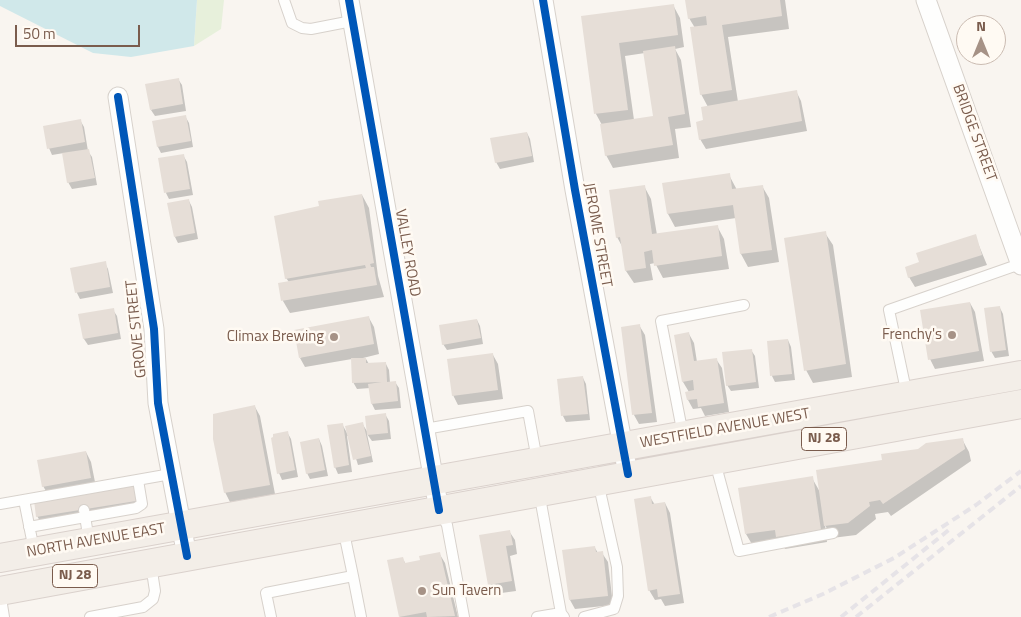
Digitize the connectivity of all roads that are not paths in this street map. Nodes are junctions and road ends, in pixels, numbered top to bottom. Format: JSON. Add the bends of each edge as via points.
{"nodes":[{"id":1,"x":284,"y":0,"type":"edge"},
{"id":2,"x":349,"y":0,"type":"edge"},
{"id":3,"x":543,"y":0,"type":"edge"},
{"id":4,"x":926,"y":0,"type":"edge"},
{"id":5,"x":352,"y":21,"type":"junction"},
{"id":6,"x":118,"y":97,"type":"dead end"},
{"id":7,"x":1021,"y":265,"type":"edge"},
{"id":8,"x":744,"y":305,"type":"dead end"},
{"id":9,"x":1021,"y":375,"type":"edge"},
{"id":10,"x":908,"y":396,"type":"junction"},
{"id":11,"x":1021,"y":404,"type":"edge"},
{"id":12,"x":425,"y":429,"type":"junction"},
{"id":13,"x":683,"y":436,"type":"junction"},
{"id":14,"x":623,"y":447,"type":"junction"},
{"id":15,"x":714,"y":458,"type":"junction"},
{"id":16,"x":537,"y":462,"type":"junction"},
{"id":17,"x":171,"y":474,"type":"junction"},
{"id":18,"x":628,"y":474,"type":"junction"},
{"id":19,"x":138,"y":480,"type":"junction"},
{"id":20,"x":597,"y":480,"type":"junction"},
{"id":21,"x":434,"y":481,"type":"junction"},
{"id":22,"x":539,"y":491,"type":"junction"},
{"id":23,"x":24,"y":500,"type":"junction"},
{"id":24,"x":0,"y":504,"type":"edge"},
{"id":25,"x":439,"y":510,"type":"junction"},
{"id":26,"x":252,"y":513,"type":"joint"},
{"id":27,"x":139,"y":520,"type":"junction"},
{"id":28,"x":181,"y":526,"type":"junction"},
{"id":29,"x":343,"y":528,"type":"junction"},
{"id":30,"x":833,"y":533,"type":"dead end"},
{"id":31,"x":32,"y":540,"type":"junction"},
{"id":32,"x":257,"y":543,"type":"joint"},
{"id":33,"x":187,"y":556,"type":"junction"},
{"id":34,"x":0,"y":558,"type":"edge"},
{"id":35,"x":151,"y":563,"type":"junction"},
{"id":36,"x":353,"y":576,"type":"junction"},
{"id":37,"x":0,"y":590,"type":"edge"},
{"id":38,"x":562,"y":615,"type":"edge"},
{"id":39,"x":4,"y":617,"type":"edge"},
{"id":40,"x":90,"y":617,"type":"edge"},
{"id":41,"x":271,"y":617,"type":"edge"},
{"id":42,"x":361,"y":617,"type":"edge"},
{"id":43,"x":464,"y":617,"type":"edge"},
{"id":44,"x":537,"y":617,"type":"edge"},
{"id":45,"x":584,"y":617,"type":"edge"}],
"edges":[{"from":1,"to":5,"type":"lane","via":[[292,23],[302,28]]},
{"from":2,"to":5,"type":"street","name":"VALLEY ROAD"},
{"from":3,"to":14,"type":"street","name":"JEROME STREET"},
{"from":4,"to":7,"type":"street","name":"BRIDGE STREET"},
{"from":5,"to":12,"type":"street","name":"VALLEY ROAD"},
{"from":6,"to":17,"type":"street","name":"GROVE STREET","via":[[154,329],[158,403]]},
{"from":7,"to":10,"type":"lane","via":[[889,310]]},
{"from":8,"to":13,"type":"lane","via":[[661,321]]},
{"from":9,"to":10,"type":"main road","name":"WESTFIELD AVENUE WEST","number":"NJ 28"},
{"from":10,"to":13,"type":"main road","name":"WESTFIELD AVENUE WEST","number":"NJ 28"},
{"from":11,"to":15,"type":"main road","name":"WESTFIELD AVENUE WEST","number":"NJ 28"},
{"from":12,"to":16,"type":"lane","via":[[528,411]]},
{"from":12,"to":21,"type":"street","name":"VALLEY ROAD"},
{"from":13,"to":14,"type":"main road","name":"WESTFIELD AVENUE WEST","number":"NJ 28"},
{"from":14,"to":16,"type":"main road","name":"WESTFIELD AVENUE WEST","number":"NJ 28"},
{"from":14,"to":18,"type":"street","name":"JEROME STREET"},
{"from":15,"to":18,"type":"main road","name":"WESTFIELD AVENUE WEST","number":"NJ 28"},
{"from":15,"to":30,"type":"lane","via":[[739,551]]},
{"from":16,"to":21,"type":"main road","name":"WESTFIELD AVENUE WEST","number":"NJ 28"},
{"from":17,"to":19,"type":"lane"},
{"from":17,"to":28,"type":"street","name":"GROVE STREET"},
{"from":18,"to":20,"type":"main road","name":"WESTFIELD AVENUE WEST","number":"NJ 28"},
{"from":19,"to":23,"type":"lane"},
{"from":19,"to":27,"type":"lane","via":[[142,504]]},
{"from":20,"to":22,"type":"main road","name":"WESTFIELD AVENUE WEST","number":"NJ 28"},
{"from":20,"to":45,"type":"lane","via":[[617,567],[618,596],[614,610]]},
{"from":21,"to":25,"type":"street","name":"VALLEY ROAD"},
{"from":21,"to":26,"type":"main road","name":"WESTFIELD AVENUE WEST","number":"NJ 28"},
{"from":22,"to":25,"type":"main road","name":"WESTFIELD AVENUE WEST","number":"NJ 28"},
{"from":22,"to":38,"type":"lane"},
{"from":23,"to":24,"type":"lane"},
{"from":23,"to":31,"type":"lane"},
{"from":25,"to":29,"type":"main road","name":"WESTFIELD AVENUE WEST","number":"NJ 28"},
{"from":25,"to":43,"type":"lane","via":[[447,525]]},
{"from":26,"to":28,"type":"main road","name":"NORTH AVENUE EAST","number":"NJ 28"},
{"from":27,"to":28,"type":"main road","name":"NORTH AVENUE EAST","number":"NJ 28"},
{"from":27,"to":31,"type":"main road","name":"NORTH AVENUE EAST","number":"NJ 28","via":[[86,523]]},
{"from":28,"to":33,"type":"street","name":"GROVE STREET"},
{"from":29,"to":32,"type":"main road","name":"WESTFIELD AVENUE WEST","number":"NJ 28"},
{"from":29,"to":36,"type":"lane"},
{"from":31,"to":34,"type":"main road","name":"NORTH AVENUE EAST","number":"NJ 28"},
{"from":32,"to":33,"type":"main road","name":"NORTH AVENUE EAST","number":"NJ 28"},
{"from":33,"to":35,"type":"main road","name":"NORTH AVENUE EAST","number":"NJ 28"},
{"from":35,"to":37,"type":"main road","name":"NORTH AVENUE EAST","number":"NJ 28"},
{"from":35,"to":40,"type":"lane","via":[[153,600],[143,607]]},
{"from":36,"to":41,"type":"lane","via":[[266,592]]},
{"from":36,"to":42,"type":"lane"},
{"from":37,"to":39,"type":"lane"},
{"from":38,"to":44,"type":"lane"}]}
